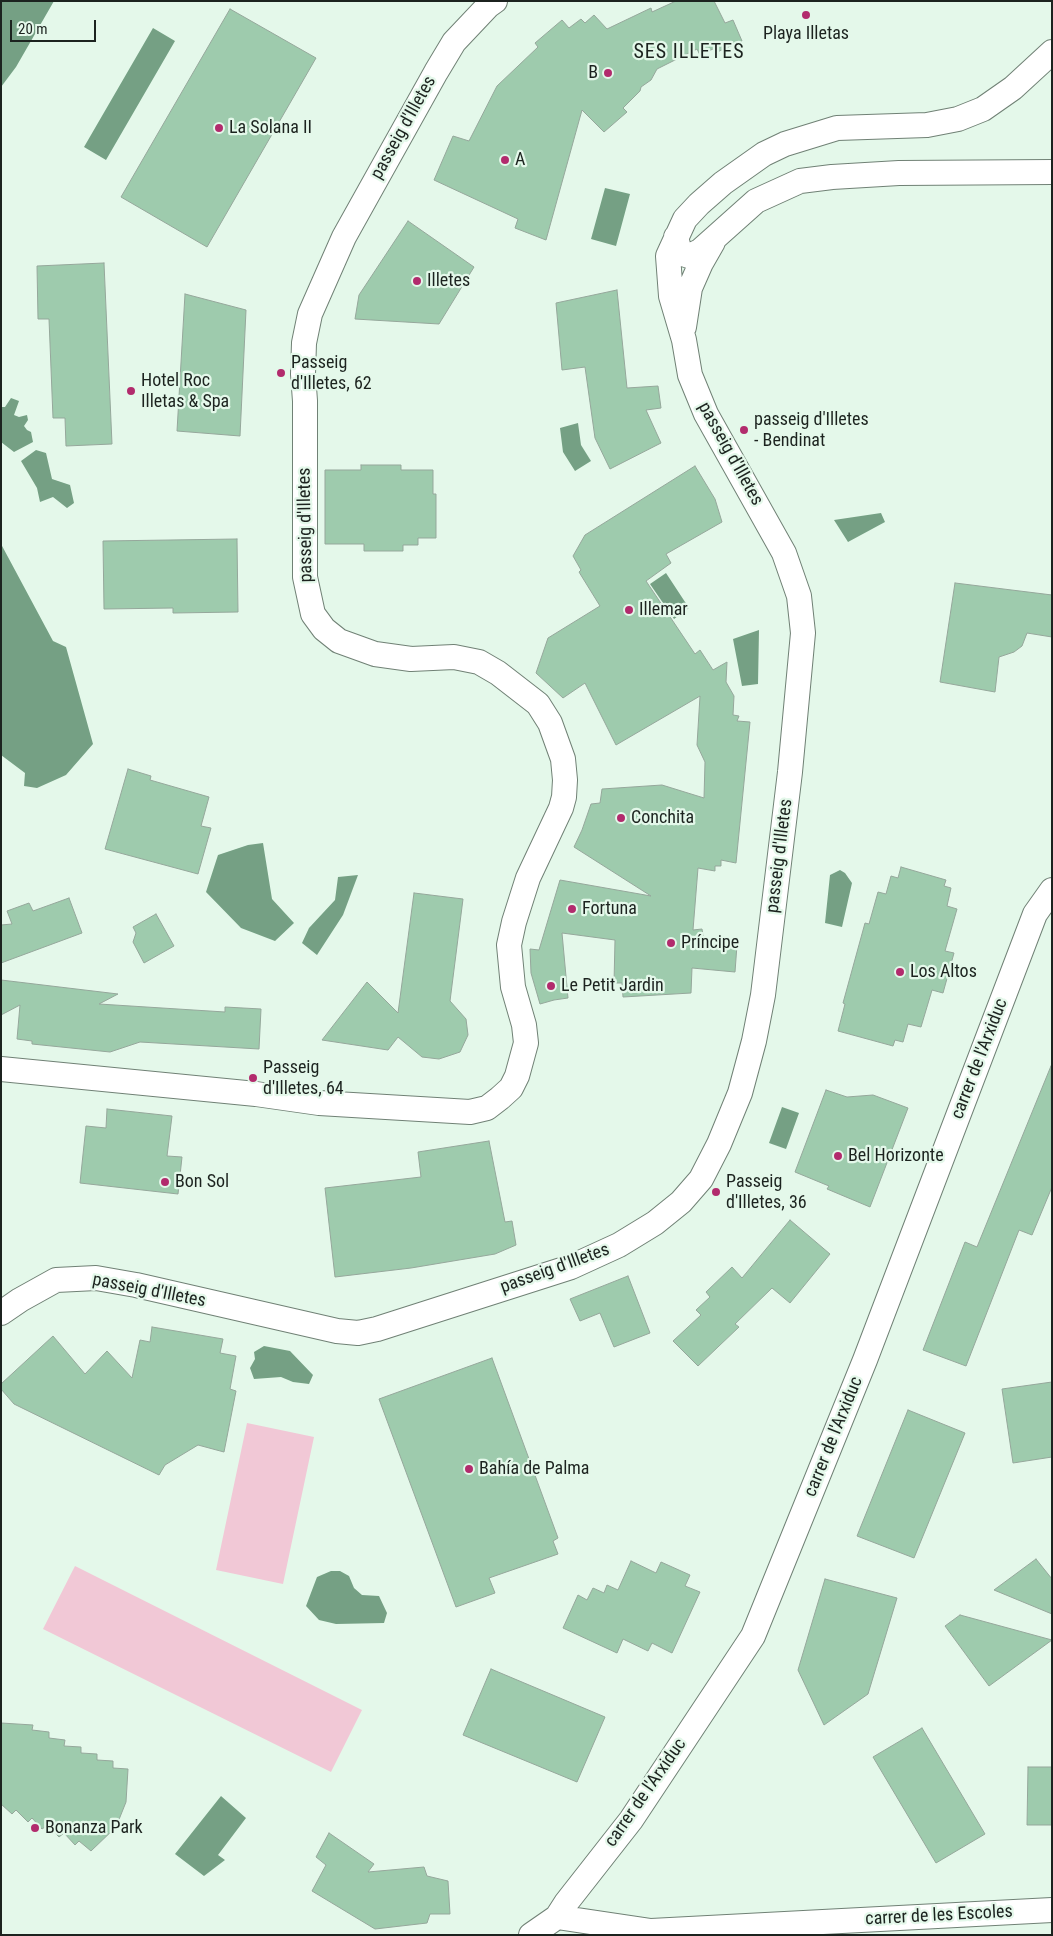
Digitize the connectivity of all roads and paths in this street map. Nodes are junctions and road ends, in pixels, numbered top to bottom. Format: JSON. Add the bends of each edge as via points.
{"nodes":[{"id":1,"x":495,"y":1,"type":"edge"},
{"id":2,"x":1052,"y":52,"type":"edge"},
{"id":3,"x":1052,"y":172,"type":"edge"},
{"id":4,"x":717,"y":236,"type":"junction"},
{"id":5,"x":676,"y":237,"type":"junction"},
{"id":6,"x":684,"y":340,"type":"junction"},
{"id":7,"x":1052,"y":890,"type":"edge"},
{"id":8,"x":1,"y":1069,"type":"edge"},
{"id":9,"x":1,"y":1313,"type":"edge"},
{"id":10,"x":1052,"y":1910,"type":"edge"},
{"id":11,"x":558,"y":1917,"type":"junction"},
{"id":12,"x":531,"y":1935,"type":"edge"}],
"edges":[{"from":1,"to":8,"type":"street","name":"passeig d'Illetes","via":[[454,42],[436,72],[344,237],[310,314],[304,343],[303,374],[305,577],[313,614],[339,641],[375,654],[411,658],[454,657],[478,662],[538,704],[550,723],[563,759],[564,797],[528,878],[509,945],[513,987],[526,1043],[517,1076],[511,1088],[487,1108],[470,1112],[319,1103]]},
{"from":2,"to":5,"type":"street","name":"passeig d'Illetes","via":[[1013,88],[983,109],[958,119],[927,125],[837,128],[764,154],[699,204]]},
{"from":3,"to":4,"type":"street","via":[[898,174],[800,181],[756,201]]},
{"from":4,"to":5,"type":"street","via":[[689,256],[680,253]]},
{"from":4,"to":6,"type":"street","via":[[690,288]]},
{"from":5,"to":6,"type":"street","name":"passeig d'Illetes","via":[[668,256],[671,296]]},
{"from":6,"to":9,"type":"street","name":"passeig d'Illetes","via":[[690,375],[706,414],[784,553],[799,596],[803,633],[763,995],[740,1093],[701,1179],[674,1207],[620,1245],[562,1270],[358,1333],[96,1278],[56,1280]]},
{"from":7,"to":11,"type":"street","name":"carrer de l'Arxiduc","via":[[1035,914],[865,1360],[752,1636],[631,1820]]},
{"from":10,"to":11,"type":"street","name":"carrer de les Escoles","via":[[651,1931]]},
{"from":11,"to":12,"type":"street","name":"carrer de l'Arxiduc"}]}
